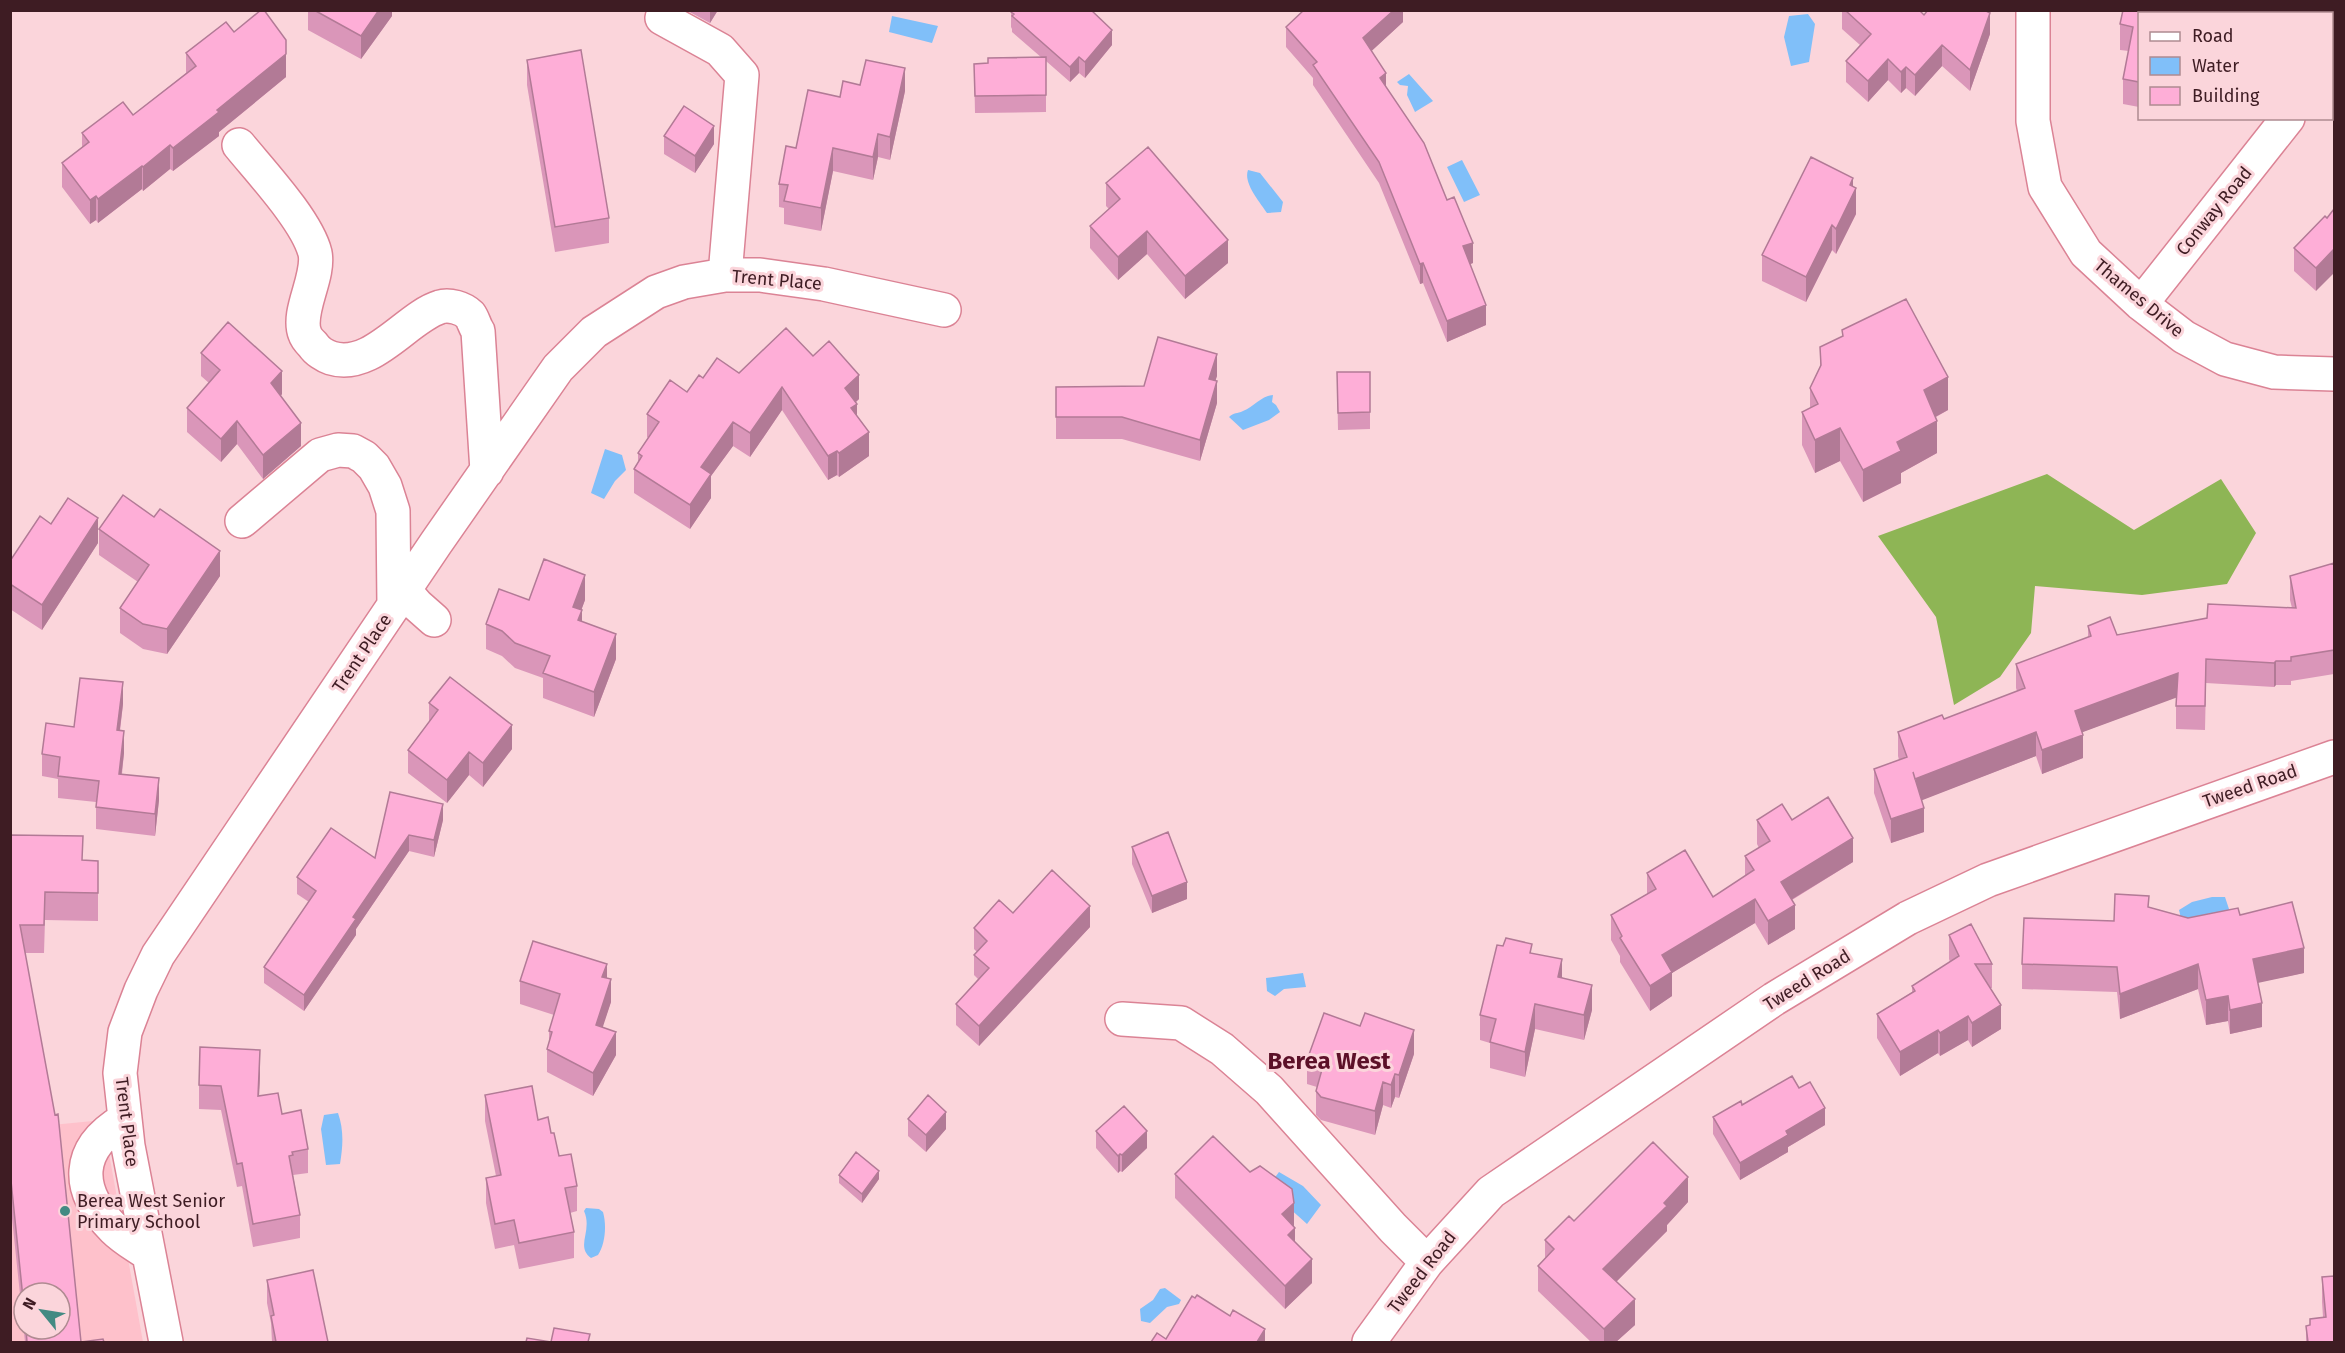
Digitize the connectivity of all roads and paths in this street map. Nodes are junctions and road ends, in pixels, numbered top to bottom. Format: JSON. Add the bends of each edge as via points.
{"nodes":[{"id":1,"x":2033,"y":10,"type":"edge"},
{"id":2,"x":662,"y":18,"type":"dead end"},
{"id":3,"x":2286,"y":120,"type":"edge"},
{"id":4,"x":239,"y":145,"type":"dead end"},
{"id":5,"x":725,"y":275,"type":"junction"},
{"id":6,"x":2141,"y":304,"type":"junction"},
{"id":7,"x":944,"y":310,"type":"dead end"},
{"id":8,"x":2334,"y":374,"type":"edge"},
{"id":9,"x":487,"y":471,"type":"junction"},
{"id":10,"x":242,"y":522,"type":"dead end"},
{"id":11,"x":399,"y":598,"type":"junction"},
{"id":12,"x":434,"y":620,"type":"dead end"},
{"id":13,"x":2334,"y":757,"type":"edge"},
{"id":14,"x":1122,"y":1019,"type":"dead end"},
{"id":15,"x":124,"y":1119,"type":"junction"},
{"id":16,"x":148,"y":1254,"type":"junction"},
{"id":17,"x":1427,"y":1262,"type":"junction"},
{"id":18,"x":166,"y":1342,"type":"edge"},
{"id":19,"x":1369,"y":1342,"type":"edge"}],
"edges":[{"from":1,"to":6,"type":"street","name":"Thames Drive","via":[[2033,121],[2045,187],[2086,253]]},
{"from":2,"to":5,"type":"street","via":[[720,50],[742,75]]},
{"from":3,"to":6,"type":"street","name":"Conway Road"},
{"from":4,"to":9,"type":"street","via":[[304,228],[315,255],[304,334],[316,350],[332,359],[355,359],[389,342],[440,307],[456,306],[470,315],[478,331]]},
{"from":5,"to":7,"type":"street","name":"Trent Place","via":[[760,275],[824,284]]},
{"from":5,"to":9,"type":"street","name":"Trent Place","via":[[684,282],[656,292],[594,332],[558,368]]},
{"from":6,"to":8,"type":"street","name":"Thames Drive","via":[[2184,337],[2225,359],[2274,372]]},
{"from":9,"to":11,"type":"street","name":"Trent Place"},
{"from":10,"to":11,"type":"street","via":[[320,455],[353,451],[374,467],[393,511]]},
{"from":11,"to":12,"type":"street"},
{"from":11,"to":15,"type":"street","name":"Trent Place","via":[[158,955],[125,1032],[120,1073]]},
{"from":13,"to":17,"type":"street","name":"Tweed Road","via":[[1988,880],[1908,918],[1774,999],[1491,1192]]},
{"from":14,"to":17,"type":"street","via":[[1181,1023],[1222,1049],[1269,1090]]},
{"from":15,"to":16,"type":"street","name":"Trent Place"},
{"from":15,"to":16,"type":"street","via":[[101,1136],[91,1151],[86,1172],[89,1190],[100,1214],[116,1232]]},
{"from":16,"to":18,"type":"street","name":"Trent Place"},
{"from":17,"to":19,"type":"street","name":"Tweed Road"}]}
